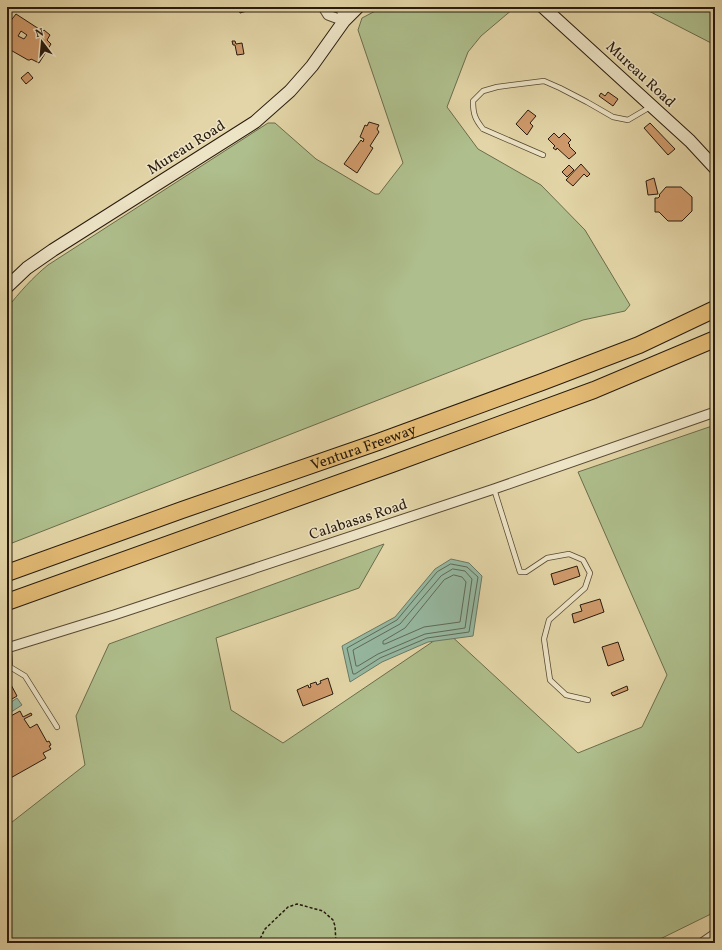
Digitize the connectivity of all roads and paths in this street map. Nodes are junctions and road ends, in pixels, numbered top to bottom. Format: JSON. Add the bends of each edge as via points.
{"nodes":[{"id":1,"x":323,"y":7,"type":"edge"},
{"id":2,"x":341,"y":7,"type":"edge"},
{"id":3,"x":358,"y":7,"type":"edge"},
{"id":4,"x":543,"y":7,"type":"edge"},
{"id":5,"x":344,"y":21,"type":"junction"},
{"id":6,"x":652,"y":106,"type":"junction"},
{"id":7,"x":543,"y":155,"type":"dead end"},
{"id":8,"x":715,"y":168,"type":"edge"},
{"id":9,"x":7,"y":286,"type":"edge"},
{"id":10,"x":715,"y":309,"type":"edge"},
{"id":11,"x":715,"y":339,"type":"edge"},
{"id":12,"x":715,"y":412,"type":"edge"},
{"id":13,"x":494,"y":489,"type":"junction"},
{"id":14,"x":7,"y":573,"type":"edge"},
{"id":15,"x":7,"y":602,"type":"edge"},
{"id":16,"x":8,"y":647,"type":"edge"},
{"id":17,"x":8,"y":668,"type":"edge"},
{"id":18,"x":588,"y":700,"type":"dead end"},
{"id":19,"x":57,"y":727,"type":"dead end"},
{"id":20,"x":715,"y":934,"type":"edge"},
{"id":21,"x":258,"y":943,"type":"edge"},
{"id":22,"x":336,"y":943,"type":"edge"},
{"id":23,"x":702,"y":943,"type":"edge"}],
"edges":[{"from":1,"to":5,"type":"street","via":[[328,15]]},
{"from":2,"to":5,"type":"street"},
{"from":3,"to":5,"type":"main road","name":"Mureau Road"},
{"from":4,"to":6,"type":"main road","name":"Mureau Road"},
{"from":5,"to":9,"type":"main road","name":"Mureau Road","via":[[312,66],[290,91],[255,122],[53,250]]},
{"from":6,"to":7,"type":"lane","via":[[628,120],[613,118],[544,81],[497,87],[483,91],[473,101],[473,111],[483,129]]},
{"from":6,"to":8,"type":"main road","name":"Mureau Road"},
{"from":10,"to":14,"type":"highway","name":"Ventura Freeway","via":[[639,344],[534,385]]},
{"from":11,"to":15,"type":"highway","name":"Ventura Freeway","via":[[594,390]]},
{"from":12,"to":13,"type":"street","name":"Calabasas Road"},
{"from":13,"to":16,"type":"street","name":"Calabasas Road","via":[[114,615]]},
{"from":13,"to":18,"type":"lane","via":[[520,572],[526,572],[547,558],[569,554],[583,560],[590,573],[585,588],[549,620],[544,638],[550,680],[566,695]]},
{"from":16,"to":17,"type":"lane"},
{"from":17,"to":19,"type":"lane","via":[[25,676]]},
{"from":20,"to":23,"type":"street"},
{"from":21,"to":22,"type":"path","via":[[265,929],[288,907],[297,904],[323,911],[333,920]]}]}
